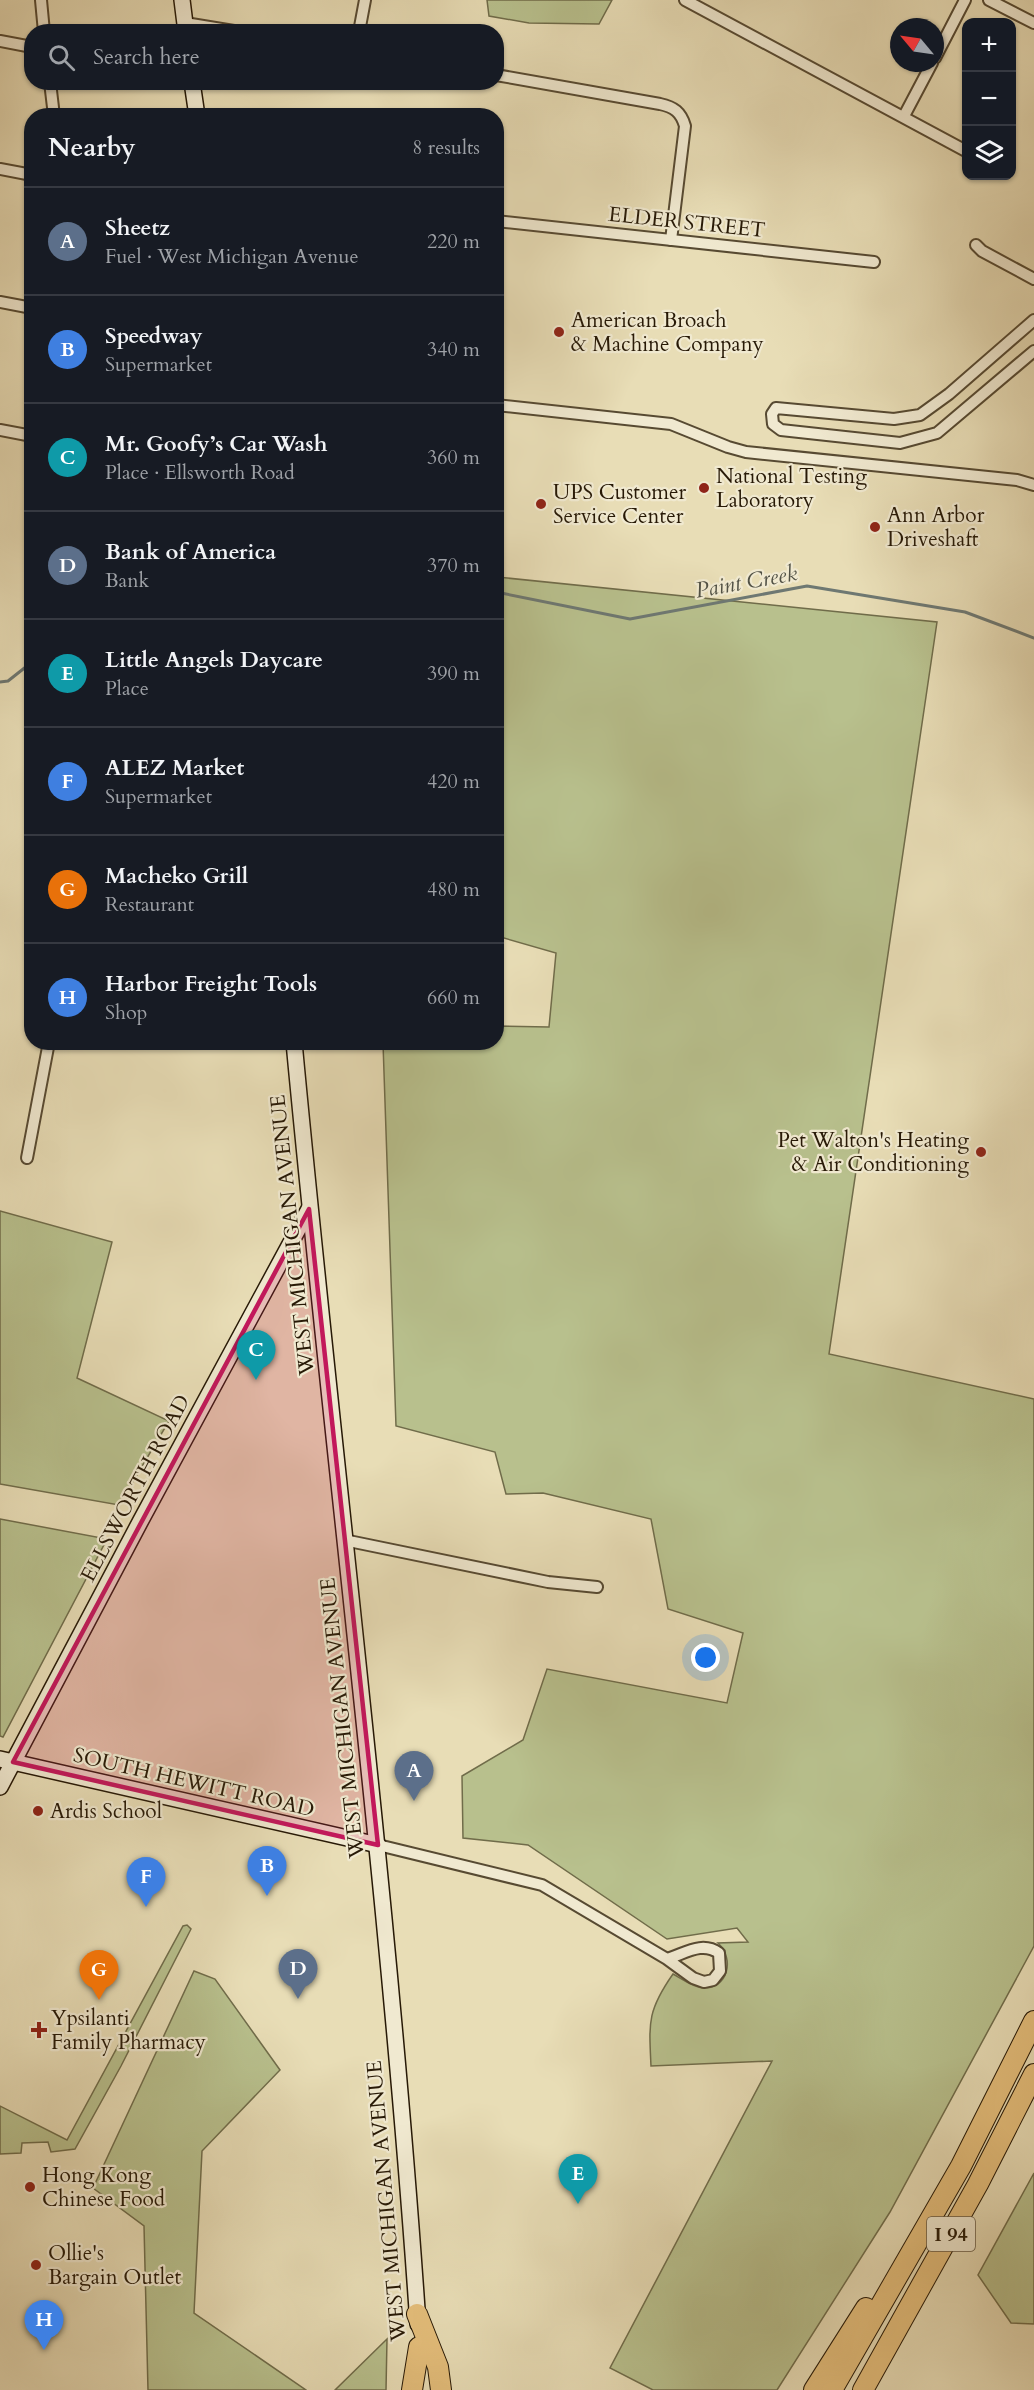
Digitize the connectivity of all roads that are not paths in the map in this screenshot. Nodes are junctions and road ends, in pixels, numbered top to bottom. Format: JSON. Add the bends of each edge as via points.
{"nodes":[{"id":1,"x":40,"y":0,"type":"edge"},
{"id":2,"x":182,"y":0,"type":"edge"},
{"id":3,"x":365,"y":0,"type":"edge"},
{"id":4,"x":685,"y":0,"type":"edge"},
{"id":5,"x":965,"y":0,"type":"edge"},
{"id":6,"x":989,"y":0,"type":"edge"},
{"id":7,"x":43,"y":24,"type":"edge"},
{"id":8,"x":185,"y":24,"type":"edge"},
{"id":9,"x":360,"y":24,"type":"edge"},
{"id":10,"x":1034,"y":24,"type":"edge"},
{"id":11,"x":0,"y":40,"type":"edge"},
{"id":12,"x":944,"y":41,"type":"edge"},
{"id":13,"x":24,"y":45,"type":"edge"},
{"id":14,"x":927,"y":72,"type":"edge"},
{"id":15,"x":504,"y":76,"type":"edge"},
{"id":16,"x":51,"y":90,"type":"edge"},
{"id":17,"x":193,"y":90,"type":"edge"},
{"id":18,"x":53,"y":108,"type":"edge"},
{"id":19,"x":196,"y":108,"type":"edge"},
{"id":20,"x":904,"y":117,"type":"junction"},
{"id":21,"x":962,"y":149,"type":"edge"},
{"id":22,"x":0,"y":169,"type":"edge"},
{"id":23,"x":24,"y":174,"type":"edge"},
{"id":24,"x":504,"y":222,"type":"edge"},
{"id":25,"x":672,"y":240,"type":"junction"},
{"id":26,"x":976,"y":245,"type":"dead end"},
{"id":27,"x":874,"y":262,"type":"dead end"},
{"id":28,"x":1034,"y":279,"type":"edge"},
{"id":29,"x":0,"y":302,"type":"edge"},
{"id":30,"x":24,"y":306,"type":"edge"},
{"id":31,"x":1034,"y":320,"type":"edge"},
{"id":32,"x":1034,"y":351,"type":"edge"},
{"id":33,"x":504,"y":406,"type":"edge"},
{"id":34,"x":0,"y":430,"type":"edge"},
{"id":35,"x":24,"y":434,"type":"edge"},
{"id":36,"x":1034,"y":485,"type":"edge"},
{"id":37,"x":47,"y":1050,"type":"edge"},
{"id":38,"x":295,"y":1050,"type":"edge"},
{"id":39,"x":27,"y":1158,"type":"dead end"},
{"id":40,"x":309,"y":1209,"type":"junction"},
{"id":41,"x":344,"y":1540,"type":"junction"},
{"id":42,"x":597,"y":1587,"type":"dead end"},
{"id":43,"x":6,"y":1760,"type":"edge"},
{"id":44,"x":0,"y":1787,"type":"edge"},
{"id":45,"x":378,"y":1845,"type":"junction"},
{"id":46,"x":667,"y":1959,"type":"junction"},
{"id":47,"x":1034,"y":2021,"type":"edge"},
{"id":48,"x":1034,"y":2074,"type":"edge"},
{"id":49,"x":960,"y":2166,"type":"junction"},
{"id":50,"x":417,"y":2314,"type":"junction"},
{"id":51,"x":419,"y":2347,"type":"junction"},
{"id":52,"x":412,"y":2390,"type":"edge"},
{"id":53,"x":423,"y":2390,"type":"edge"},
{"id":54,"x":441,"y":2390,"type":"edge"},
{"id":55,"x":814,"y":2390,"type":"edge"},
{"id":56,"x":832,"y":2390,"type":"edge"},
{"id":57,"x":863,"y":2390,"type":"edge"}],
"edges":[{"from":1,"to":7,"type":"street"},
{"from":2,"to":8,"type":"main road"},
{"from":3,"to":9,"type":"street"},
{"from":4,"to":20,"type":"street"},
{"from":5,"to":12,"type":"street"},
{"from":6,"to":10,"type":"street"},
{"from":11,"to":13,"type":"street"},
{"from":14,"to":20,"type":"street"},
{"from":15,"to":25,"type":"street","via":[[671,106],[683,117]]},
{"from":16,"to":18,"type":"street"},
{"from":17,"to":19,"type":"main road"},
{"from":20,"to":21,"type":"street"},
{"from":22,"to":23,"type":"street"},
{"from":24,"to":25,"type":"street","name":"ELDER STREET"},
{"from":25,"to":27,"type":"street","name":"ELDER STREET"},
{"from":26,"to":28,"type":"street"},
{"from":29,"to":30,"type":"street"},
{"from":31,"to":32,"type":"street","via":[[920,415],[894,418],[776,408],[773,424],[781,430],[900,443],[937,433]]},
{"from":33,"to":36,"type":"street","via":[[671,424],[746,452],[1017,480]]},
{"from":34,"to":35,"type":"street"},
{"from":37,"to":39,"type":"street"},
{"from":38,"to":40,"type":"main road","name":"WEST MICHIGAN AVENUE"},
{"from":40,"to":41,"type":"main road","name":"WEST MICHIGAN AVENUE"},
{"from":40,"to":43,"type":"main road","name":"ELLSWORTH ROAD"},
{"from":41,"to":42,"type":"street","via":[[548,1582]]},
{"from":41,"to":45,"type":"main road","name":"WEST MICHIGAN AVENUE"},
{"from":43,"to":44,"type":"main road","name":"ELLSWORTH ROAD"},
{"from":43,"to":45,"type":"main road","name":"SOUTH HEWITT ROAD"},
{"from":45,"to":46,"type":"street","via":[[542,1885]]},
{"from":45,"to":50,"type":"main road","name":"WEST MICHIGAN AVENUE"},
{"from":46,"to":46,"type":"street","via":[[704,1982],[713,1980],[720,1971],[719,1953],[711,1947],[701,1946]]},
{"from":47,"to":49,"type":"highway","number":"I 94"},
{"from":48,"to":57,"type":"highway","number":"I 94","via":[[973,2194]]},
{"from":49,"to":55,"type":"highway","via":[[936,2196]]},
{"from":49,"to":56,"type":"highway","number":"I 94"},
{"from":50,"to":51,"type":"main road","name":"WEST MICHIGAN AVENUE"},
{"from":50,"to":54,"type":"highway","via":[[438,2367]]},
{"from":51,"to":52,"type":"highway"},
{"from":51,"to":53,"type":"main road","name":"WEST MICHIGAN AVENUE"}]}
